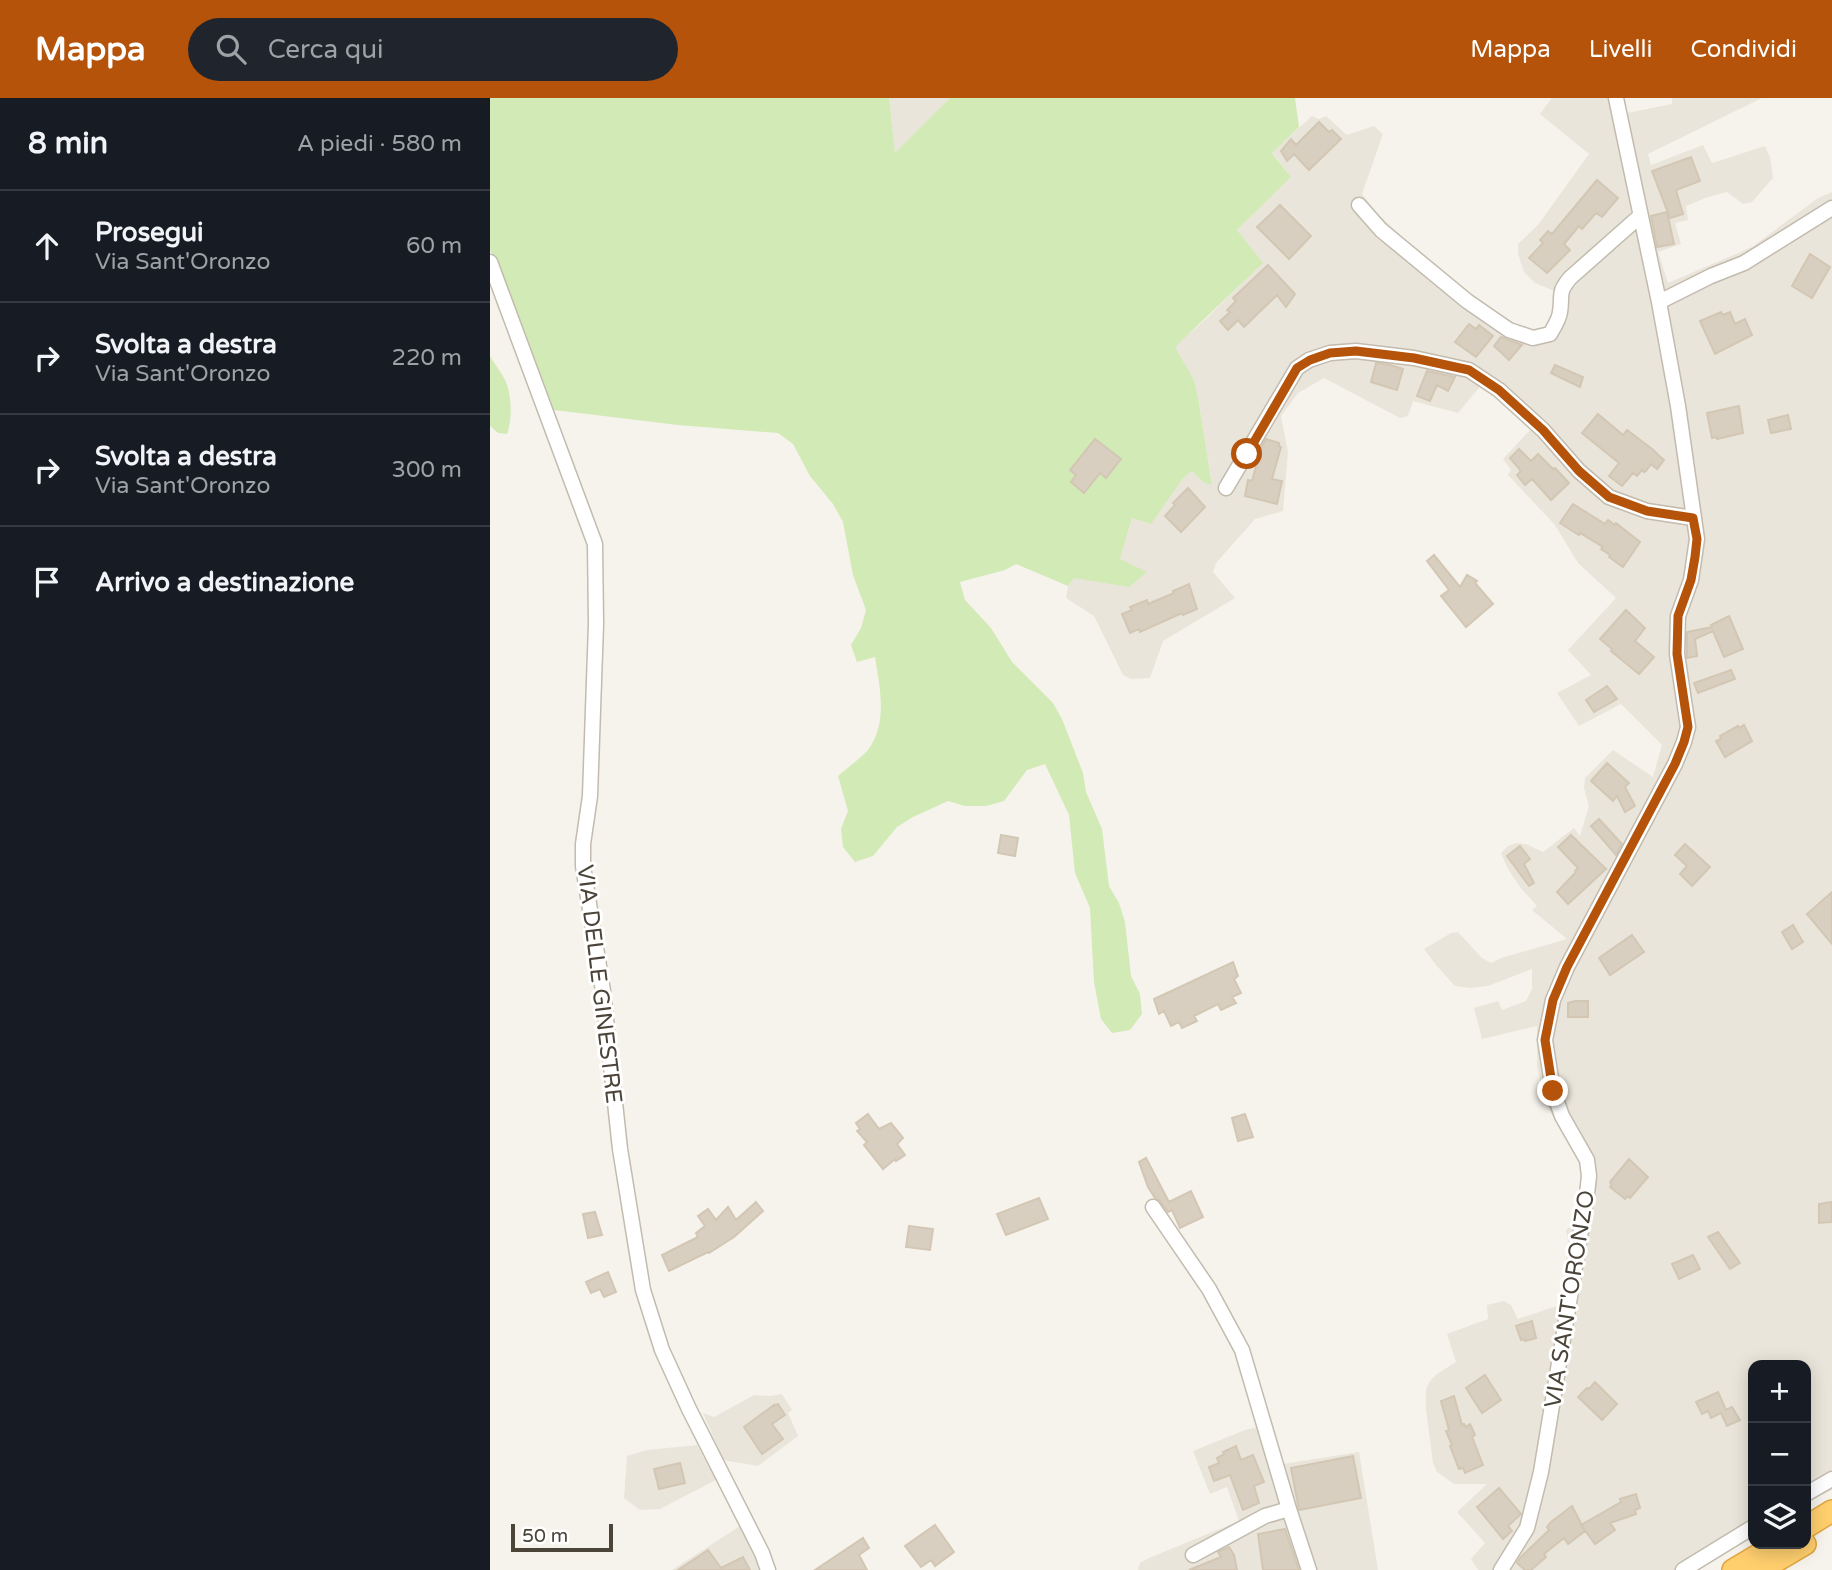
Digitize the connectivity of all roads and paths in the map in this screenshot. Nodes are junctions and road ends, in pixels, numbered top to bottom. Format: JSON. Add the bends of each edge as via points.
{"nodes":[{"id":1,"x":1616,"y":98,"type":"edge"},
{"id":2,"x":1359,"y":205,"type":"dead end"},
{"id":3,"x":1832,"y":208,"type":"edge"},
{"id":4,"x":1640,"y":216,"type":"junction"},
{"id":5,"x":490,"y":262,"type":"edge"},
{"id":6,"x":1659,"y":302,"type":"junction"},
{"id":7,"x":1226,"y":488,"type":"dead end"},
{"id":8,"x":1693,"y":518,"type":"junction"},
{"id":9,"x":1153,"y":1207,"type":"dead end"},
{"id":10,"x":1832,"y":1479,"type":"edge"},
{"id":11,"x":1811,"y":1491,"type":"edge"},
{"id":12,"x":1289,"y":1509,"type":"junction"},
{"id":13,"x":1832,"y":1511,"type":"edge"},
{"id":14,"x":1811,"y":1524,"type":"edge"},
{"id":15,"x":1832,"y":1528,"type":"edge"},
{"id":16,"x":1748,"y":1530,"type":"edge"},
{"id":17,"x":1811,"y":1540,"type":"edge"},
{"id":18,"x":1769,"y":1549,"type":"edge"},
{"id":19,"x":1797,"y":1549,"type":"edge"},
{"id":20,"x":1193,"y":1555,"type":"dead end"},
{"id":21,"x":768,"y":1570,"type":"edge"},
{"id":22,"x":1309,"y":1570,"type":"edge"},
{"id":23,"x":1501,"y":1570,"type":"edge"},
{"id":24,"x":1683,"y":1570,"type":"edge"},
{"id":25,"x":1733,"y":1570,"type":"edge"},
{"id":26,"x":1761,"y":1570,"type":"edge"}],
"edges":[{"from":1,"to":4,"type":"street","name":"VIA SANT'ORONZO"},
{"from":2,"to":4,"type":"street","via":[[1381,230],[1467,301],[1509,330],[1534,338],[1550,334],[1557,323],[1561,290],[1570,278]]},
{"from":3,"to":6,"type":"street","via":[[1744,263]]},
{"from":4,"to":6,"type":"street","name":"VIA SANT'ORONZO"},
{"from":5,"to":21,"type":"street","name":"VIA DELLE GINESTRE","via":[[595,544],[590,796],[583,866],[643,1290],[662,1350]]},
{"from":6,"to":8,"type":"street","name":"VIA SANT'ORONZO"},
{"from":7,"to":8,"type":"street","via":[[1297,368],[1330,353],[1356,351],[1469,370],[1499,390],[1609,497],[1647,511]]},
{"from":8,"to":23,"type":"street","name":"VIA SANT'ORONZO","via":[[1695,557],[1678,616],[1677,654],[1688,727],[1684,742],[1567,967],[1553,1000],[1545,1040],[1553,1091],[1587,1160],[1588,1185],[1541,1472],[1527,1528]]},
{"from":9,"to":12,"type":"street","via":[[1209,1289],[1241,1350]]},
{"from":10,"to":11,"type":"street"},
{"from":12,"to":20,"type":"street","via":[[1265,1516]]},
{"from":12,"to":22,"type":"street"},
{"from":13,"to":14,"type":"highway"},
{"from":15,"to":17,"type":"highway"},
{"from":16,"to":24,"type":"street"},
{"from":18,"to":25,"type":"highway"},
{"from":19,"to":26,"type":"highway"}]}
